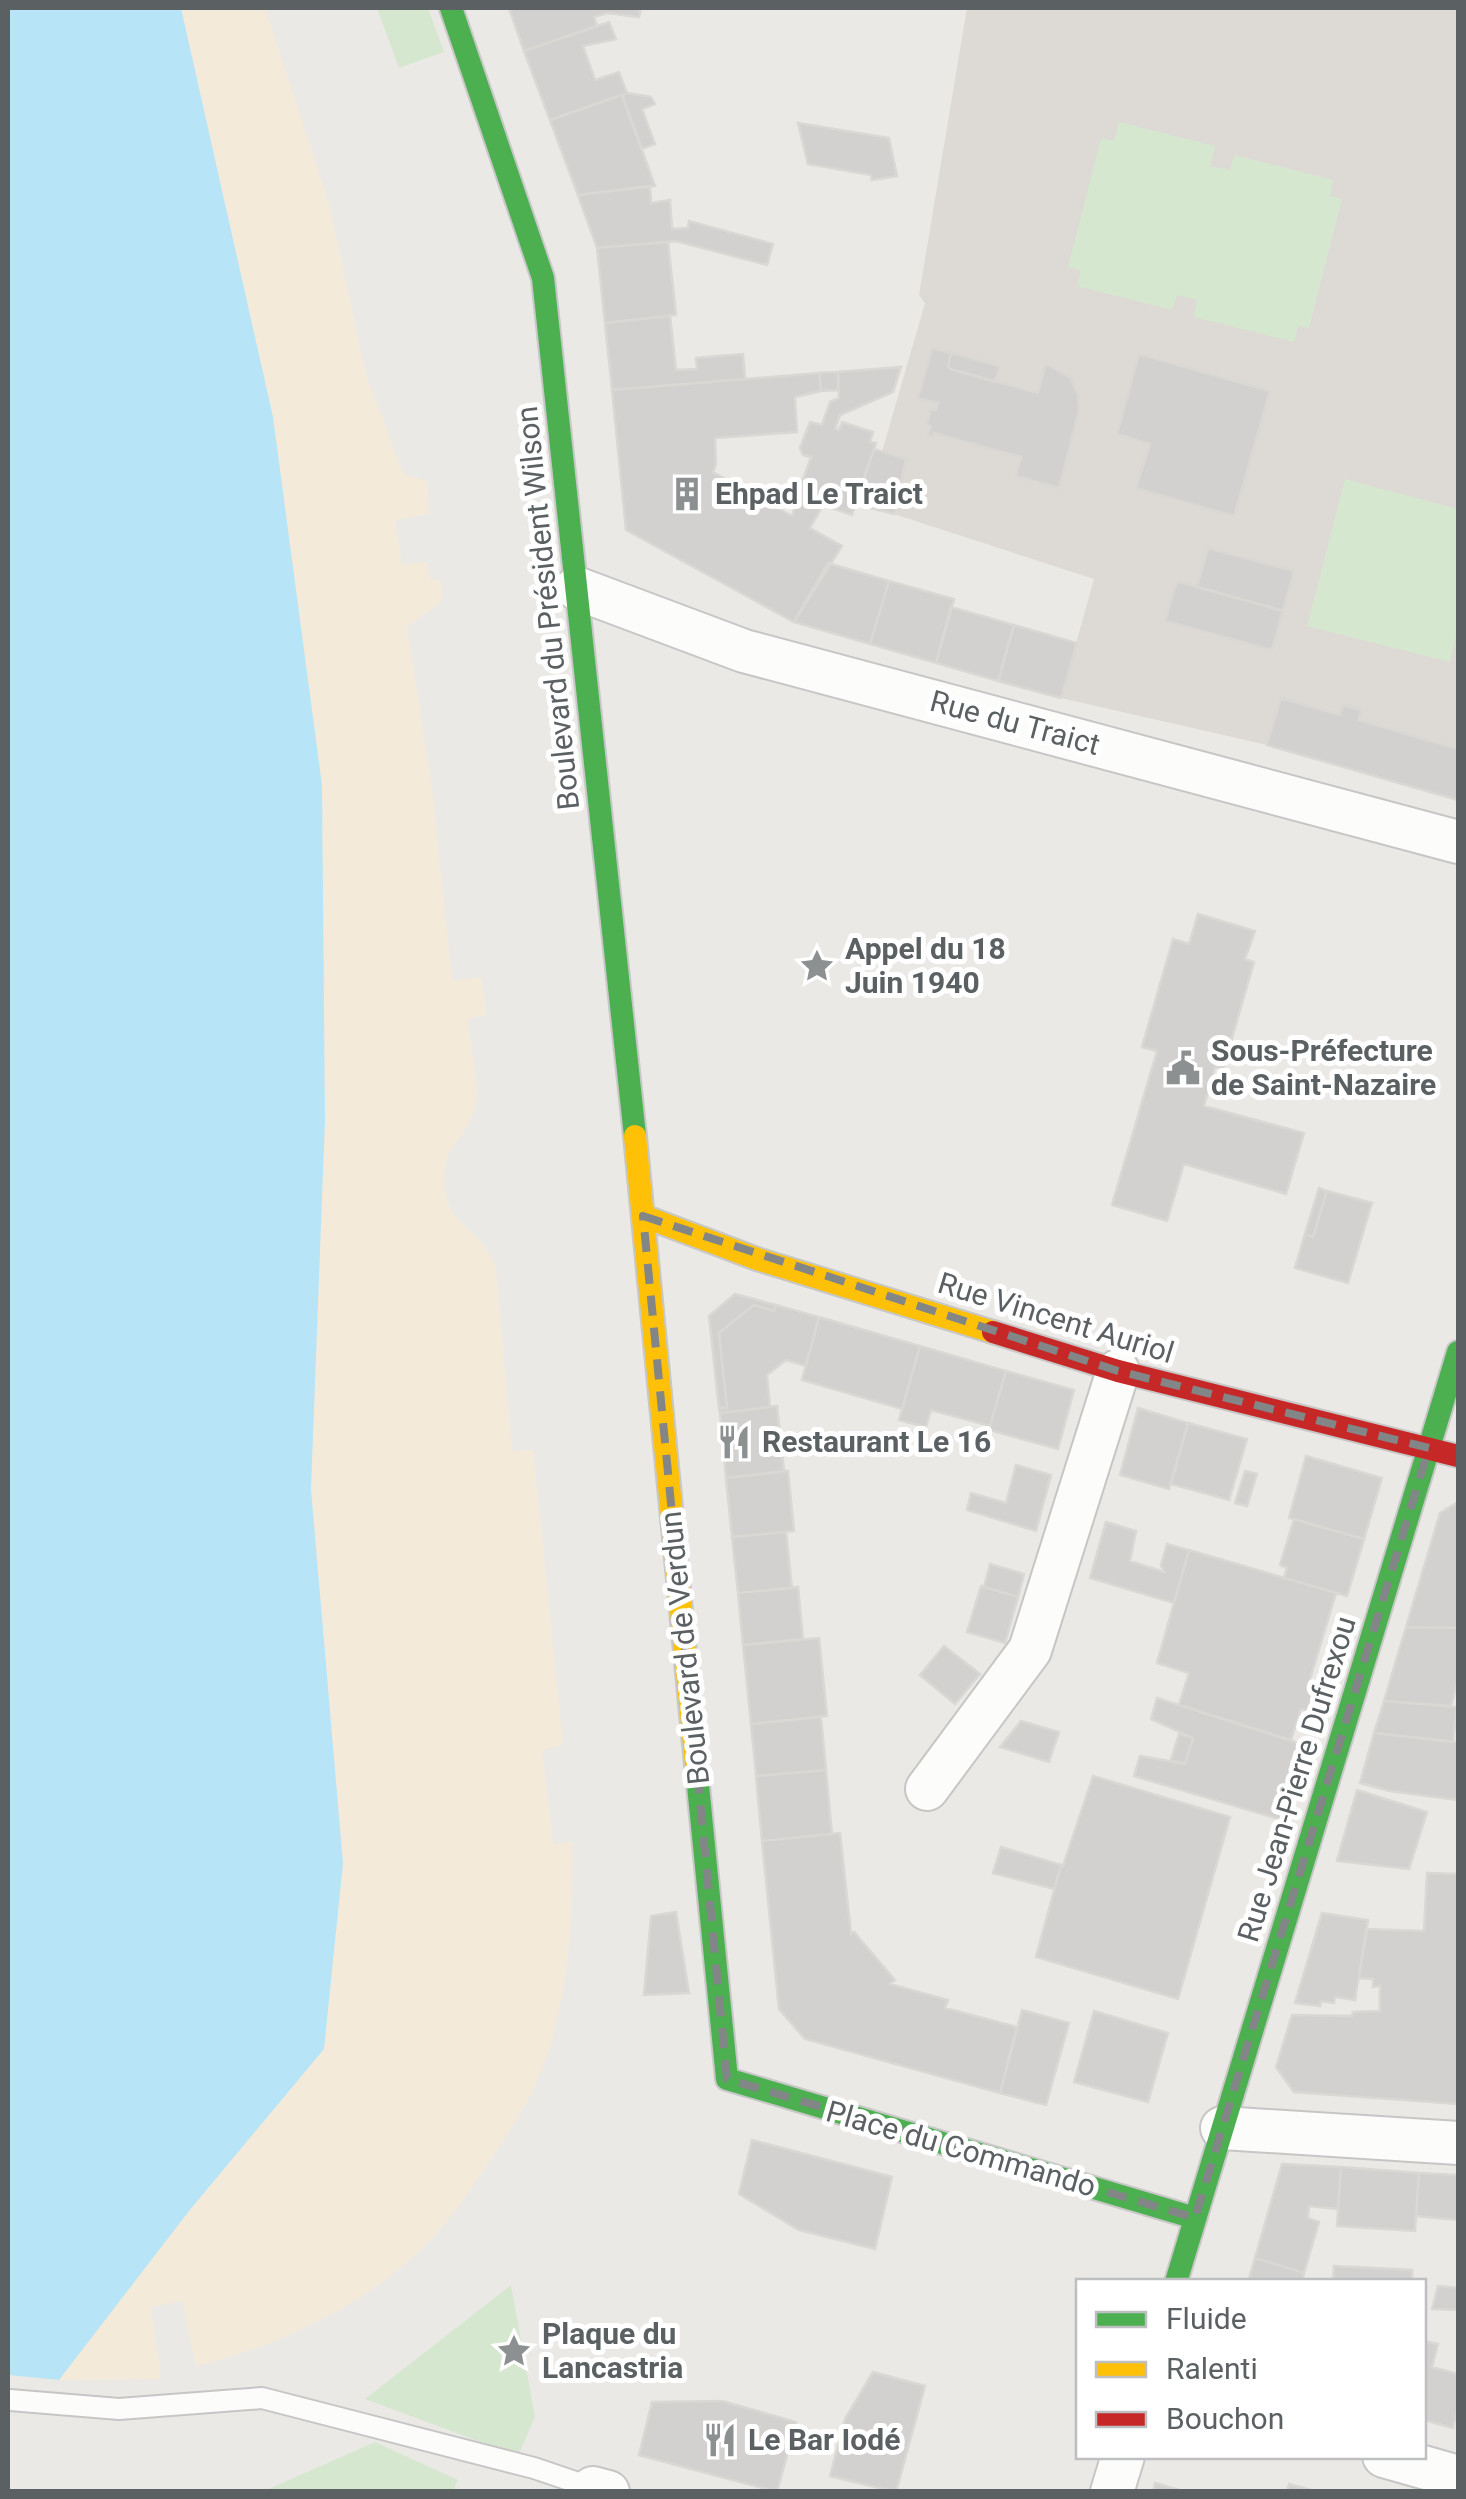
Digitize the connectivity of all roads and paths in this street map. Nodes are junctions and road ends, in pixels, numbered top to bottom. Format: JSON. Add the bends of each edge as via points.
{"nodes":[{"id":1,"x":451,"y":8,"type":"edge"},
{"id":2,"x":576,"y":588,"type":"junction"},
{"id":3,"x":1458,"y":842,"type":"edge"},
{"id":4,"x":643,"y":1216,"type":"junction"},
{"id":5,"x":1458,"y":1352,"type":"edge"},
{"id":6,"x":1118,"y":1371,"type":"junction"},
{"id":7,"x":1429,"y":1448,"type":"junction"},
{"id":8,"x":1458,"y":1456,"type":"edge"},
{"id":9,"x":927,"y":1790,"type":"dead end"},
{"id":10,"x":727,"y":2079,"type":"joint"},
{"id":11,"x":1222,"y":2128,"type":"junction"},
{"id":12,"x":1458,"y":2143,"type":"edge"},
{"id":13,"x":1196,"y":2218,"type":"junction"},
{"id":14,"x":1177,"y":2279,"type":"edge"},
{"id":15,"x":10,"y":2400,"type":"edge"},
{"id":16,"x":1122,"y":2459,"type":"edge"},
{"id":17,"x":1395,"y":2459,"type":"edge"},
{"id":18,"x":1458,"y":2477,"type":"edge"},
{"id":19,"x":597,"y":2490,"type":"edge"},
{"id":20,"x":1112,"y":2492,"type":"edge"}],
"edges":[{"from":1,"to":2,"type":"street","name":"Boulevard du Président Wilson","via":[[543,278]]},
{"from":2,"to":3,"type":"street","name":"Rue du Traict","via":[[744,651]]},
{"from":2,"to":4,"type":"street","name":"Boulevard du Président Wilson"},
{"from":4,"to":6,"type":"street","name":"Rue Vincent Auriol"},
{"from":4,"to":10,"type":"street","name":"Boulevard de Verdun"},
{"from":5,"to":7,"type":"street","name":"Rue Jean-Pierre Dufrexou"},
{"from":6,"to":7,"type":"street","name":"Rue Vincent Auriol"},
{"from":6,"to":9,"type":"street","via":[[1030,1650]]},
{"from":7,"to":8,"type":"street","name":"Rue Vincent Auriol"},
{"from":7,"to":11,"type":"street","name":"Rue Jean-Pierre Dufrexou"},
{"from":10,"to":13,"type":"street","name":"Place du Commando"},
{"from":11,"to":12,"type":"street"},
{"from":11,"to":13,"type":"street"},
{"from":13,"to":14,"type":"street"},
{"from":15,"to":19,"type":"lane","via":[[119,2409],[262,2398]]},
{"from":16,"to":20,"type":"street"},
{"from":17,"to":18,"type":"street"}]}
